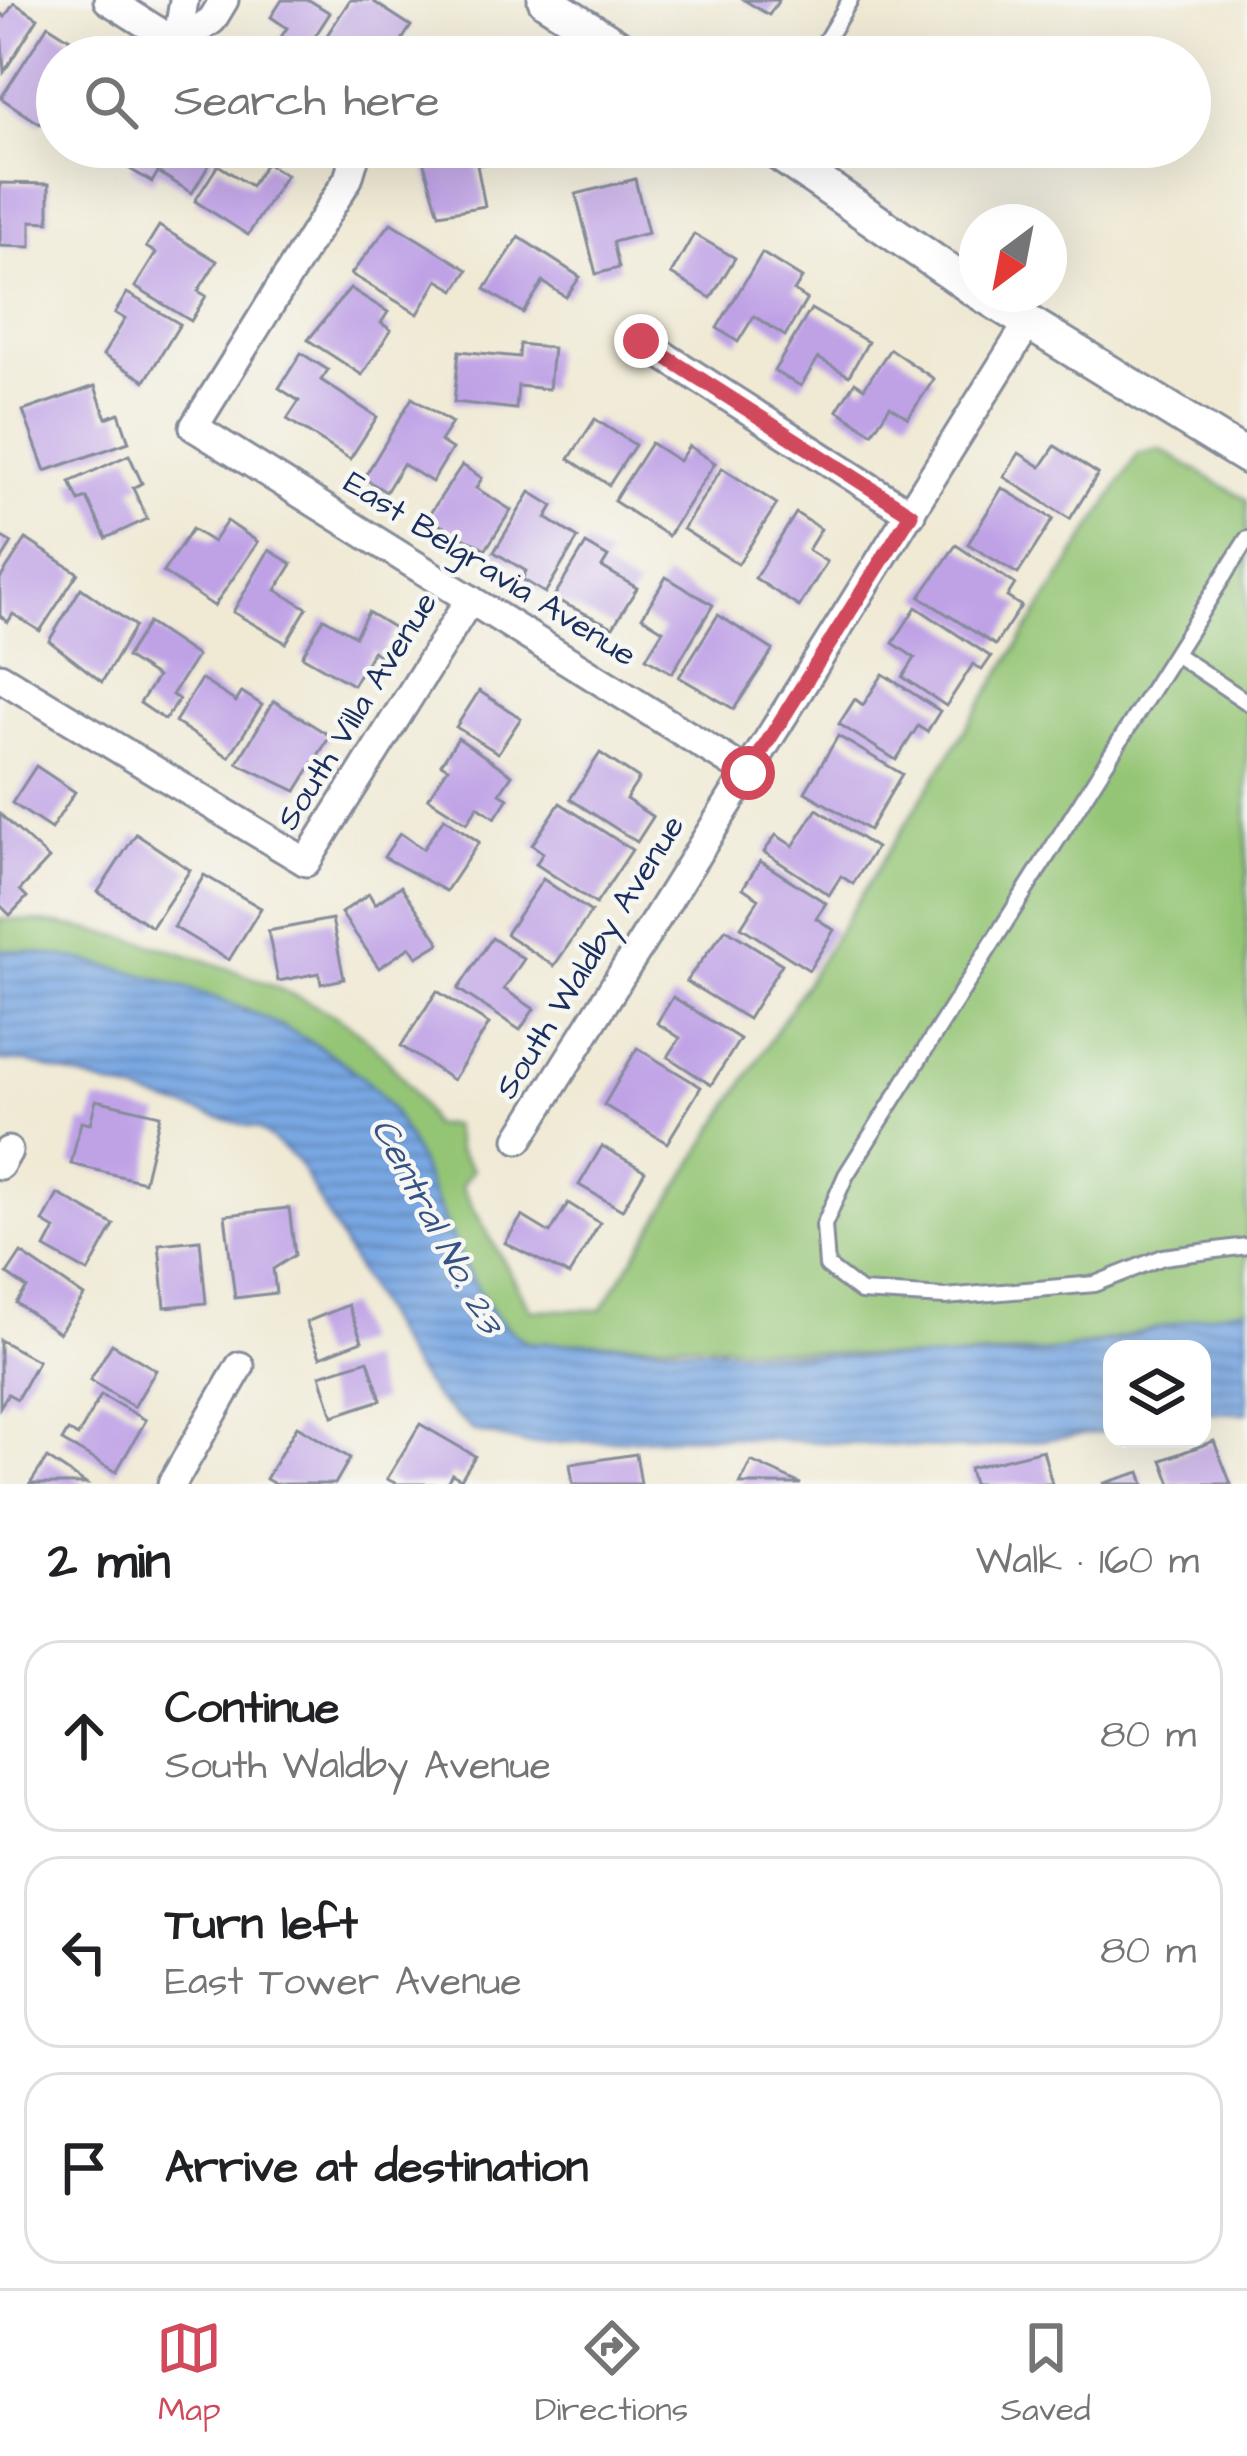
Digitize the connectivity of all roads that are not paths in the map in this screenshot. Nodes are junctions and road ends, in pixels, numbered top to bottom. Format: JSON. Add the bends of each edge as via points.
{"nodes":[{"id":1,"x":108,"y":0,"type":"edge"},
{"id":2,"x":184,"y":0,"type":"edge"},
{"id":3,"x":224,"y":0,"type":"edge"},
{"id":4,"x":544,"y":0,"type":"edge"},
{"id":5,"x":850,"y":0,"type":"edge"},
{"id":6,"x":166,"y":36,"type":"edge"},
{"id":7,"x":187,"y":36,"type":"edge"},
{"id":8,"x":199,"y":36,"type":"edge"},
{"id":9,"x":601,"y":36,"type":"edge"},
{"id":10,"x":828,"y":36,"type":"edge"},
{"id":11,"x":348,"y":168,"type":"edge"},
{"id":12,"x":800,"y":168,"type":"edge"},
{"id":13,"x":959,"y":278,"type":"edge"},
{"id":14,"x":1008,"y":312,"type":"edge"},
{"id":15,"x":1027,"y":325,"type":"junction"},
{"id":16,"x":641,"y":341,"type":"dead end"},
{"id":17,"x":1247,"y":457,"type":"edge"},
{"id":18,"x":911,"y":514,"type":"junction"},
{"id":19,"x":1247,"y":539,"type":"edge"},
{"id":20,"x":470,"y":599,"type":"junction"},
{"id":21,"x":1174,"y":654,"type":"junction"},
{"id":22,"x":0,"y":677,"type":"edge"},
{"id":23,"x":1247,"y":702,"type":"edge"},
{"id":24,"x":748,"y":773,"type":"junction"},
{"id":25,"x":519,"y":1139,"type":"dead end"},
{"id":26,"x":1247,"y":1246,"type":"edge"},
{"id":27,"x":240,"y":1366,"type":"dead end"},
{"id":28,"x":172,"y":1484,"type":"edge"}],
"edges":[{"from":1,"to":6,"type":"street"},
{"from":2,"to":7,"type":"street"},
{"from":3,"to":8,"type":"street"},
{"from":4,"to":9,"type":"street"},
{"from":5,"to":10,"type":"lane"},
{"from":11,"to":20,"type":"street","name":"East Belgravia Avenue","via":[[194,427]]},
{"from":12,"to":13,"type":"street"},
{"from":14,"to":15,"type":"street"},
{"from":15,"to":17,"type":"street"},
{"from":15,"to":18,"type":"street","name":"South Waldby Avenue"},
{"from":16,"to":18,"type":"street"},
{"from":18,"to":24,"type":"street","name":"South Waldby Avenue"},
{"from":19,"to":21,"type":"lane"},
{"from":20,"to":22,"type":"street","name":"South Villa Avenue","via":[[306,862]]},
{"from":20,"to":24,"type":"street","name":"East Belgravia Avenue"},
{"from":21,"to":23,"type":"lane"},
{"from":21,"to":26,"type":"lane","via":[[846,1174],[824,1225],[826,1266],[861,1292],[944,1298],[1095,1284],[1163,1257]]},
{"from":24,"to":25,"type":"street","name":"South Waldby Avenue"},
{"from":27,"to":28,"type":"street"}]}
